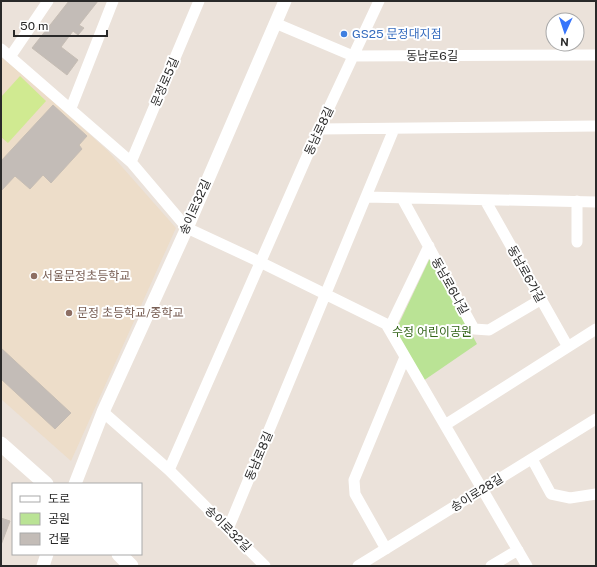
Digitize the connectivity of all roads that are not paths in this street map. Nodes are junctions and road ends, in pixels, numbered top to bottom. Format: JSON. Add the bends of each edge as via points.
{"nodes":[{"id":1,"x":48,"y":1,"type":"edge"},
{"id":2,"x":113,"y":1,"type":"edge"},
{"id":3,"x":199,"y":1,"type":"edge"},
{"id":4,"x":285,"y":1,"type":"edge"},
{"id":5,"x":379,"y":1,"type":"edge"},
{"id":6,"x":276,"y":23,"type":"junction"},
{"id":7,"x":1,"y":49,"type":"edge"},
{"id":8,"x":596,"y":55,"type":"edge"},
{"id":9,"x":353,"y":56,"type":"junction"},
{"id":10,"x":10,"y":57,"type":"junction"},
{"id":11,"x":71,"y":108,"type":"junction"},
{"id":12,"x":596,"y":126,"type":"edge"},
{"id":13,"x":319,"y":129,"type":"junction"},
{"id":14,"x":394,"y":129,"type":"junction"},
{"id":15,"x":131,"y":162,"type":"junction"},
{"id":16,"x":366,"y":197,"type":"junction"},
{"id":17,"x":402,"y":198,"type":"junction"},
{"id":18,"x":485,"y":200,"type":"junction"},
{"id":19,"x":577,"y":201,"type":"junction"},
{"id":20,"x":596,"y":202,"type":"edge"},
{"id":21,"x":186,"y":228,"type":"junction"},
{"id":22,"x":577,"y":242,"type":"dead end"},
{"id":23,"x":428,"y":246,"type":"junction"},
{"id":24,"x":260,"y":262,"type":"junction"},
{"id":25,"x":326,"y":294,"type":"junction"},
{"id":26,"x":540,"y":300,"type":"junction"},
{"id":27,"x":389,"y":329,"type":"junction"},
{"id":28,"x":596,"y":329,"type":"edge"},
{"id":29,"x":568,"y":347,"type":"junction"},
{"id":30,"x":405,"y":357,"type":"junction"},
{"id":31,"x":103,"y":412,"type":"junction"},
{"id":32,"x":596,"y":419,"type":"edge"},
{"id":33,"x":445,"y":424,"type":"junction"},
{"id":34,"x":1,"y":444,"type":"edge"},
{"id":35,"x":532,"y":458,"type":"junction"},
{"id":36,"x":169,"y":470,"type":"junction"},
{"id":37,"x":45,"y":483,"type":"edge"},
{"id":38,"x":75,"y":483,"type":"edge"},
{"id":39,"x":482,"y":489,"type":"junction"},
{"id":40,"x":596,"y":494,"type":"edge"},
{"id":41,"x":228,"y":529,"type":"junction"},
{"id":42,"x":386,"y":549,"type":"junction"},
{"id":43,"x":518,"y":550,"type":"junction"},
{"id":44,"x":48,"y":555,"type":"edge"},
{"id":45,"x":119,"y":555,"type":"edge"},
{"id":46,"x":43,"y":566,"type":"edge"},
{"id":47,"x":131,"y":566,"type":"edge"},
{"id":48,"x":265,"y":566,"type":"edge"},
{"id":49,"x":358,"y":566,"type":"edge"},
{"id":50,"x":491,"y":566,"type":"edge"},
{"id":51,"x":528,"y":566,"type":"edge"}],
"edges":[{"from":1,"to":10,"type":"street"},
{"from":2,"to":11,"type":"street"},
{"from":3,"to":15,"type":"street","name":"문정로5길"},
{"from":4,"to":6,"type":"street","name":"송이로32길"},
{"from":5,"to":9,"type":"street","name":"동남로8길"},
{"from":6,"to":9,"type":"street","name":"동남로6길"},
{"from":6,"to":21,"type":"street","name":"송이로32길"},
{"from":7,"to":10,"type":"street"},
{"from":8,"to":9,"type":"street","name":"동남로6길"},
{"from":9,"to":13,"type":"street","name":"동남로8길"},
{"from":10,"to":11,"type":"street"},
{"from":11,"to":15,"type":"street"},
{"from":12,"to":14,"type":"street"},
{"from":13,"to":14,"type":"street"},
{"from":13,"to":24,"type":"street","name":"동남로8길"},
{"from":14,"to":16,"type":"street","name":"동남로8길"},
{"from":15,"to":21,"type":"street"},
{"from":16,"to":17,"type":"street"},
{"from":16,"to":25,"type":"street","name":"동남로8길"},
{"from":17,"to":18,"type":"street"},
{"from":17,"to":23,"type":"street","name":"동남로6나길"},
{"from":18,"to":19,"type":"street"},
{"from":18,"to":26,"type":"street","name":"동남로6가길"},
{"from":19,"to":20,"type":"street"},
{"from":19,"to":22,"type":"street"},
{"from":21,"to":24,"type":"street"},
{"from":21,"to":31,"type":"street","name":"송이로32길"},
{"from":23,"to":26,"type":"street","name":"동남로6나길","via":[[474,329],[489,330]]},
{"from":23,"to":27,"type":"street"},
{"from":24,"to":25,"type":"street"},
{"from":24,"to":36,"type":"street","name":"동남로8길"},
{"from":25,"to":27,"type":"street","via":[[386,324]]},
{"from":25,"to":41,"type":"street","name":"동남로8길"},
{"from":26,"to":29,"type":"street","name":"동남로6가길"},
{"from":27,"to":30,"type":"street"},
{"from":28,"to":29,"type":"street"},
{"from":29,"to":33,"type":"street"},
{"from":30,"to":33,"type":"street"},
{"from":30,"to":42,"type":"street","via":[[354,480],[354,494]]},
{"from":31,"to":36,"type":"street","name":"송이로32길"},
{"from":31,"to":38,"type":"street","name":"송이로32길"},
{"from":32,"to":35,"type":"street","name":"송이로28길"},
{"from":33,"to":39,"type":"street"},
{"from":34,"to":37,"type":"main road"},
{"from":35,"to":39,"type":"street","name":"송이로28길"},
{"from":35,"to":40,"type":"street","via":[[551,494],[570,498]]},
{"from":36,"to":41,"type":"street","name":"송이로32길"},
{"from":39,"to":42,"type":"street","name":"송이로28길"},
{"from":39,"to":43,"type":"street"},
{"from":41,"to":48,"type":"street","name":"송이로32길"},
{"from":42,"to":49,"type":"street","name":"송이로28길"},
{"from":43,"to":50,"type":"street"},
{"from":43,"to":51,"type":"street"},
{"from":44,"to":46,"type":"street"},
{"from":45,"to":47,"type":"main road"}]}
